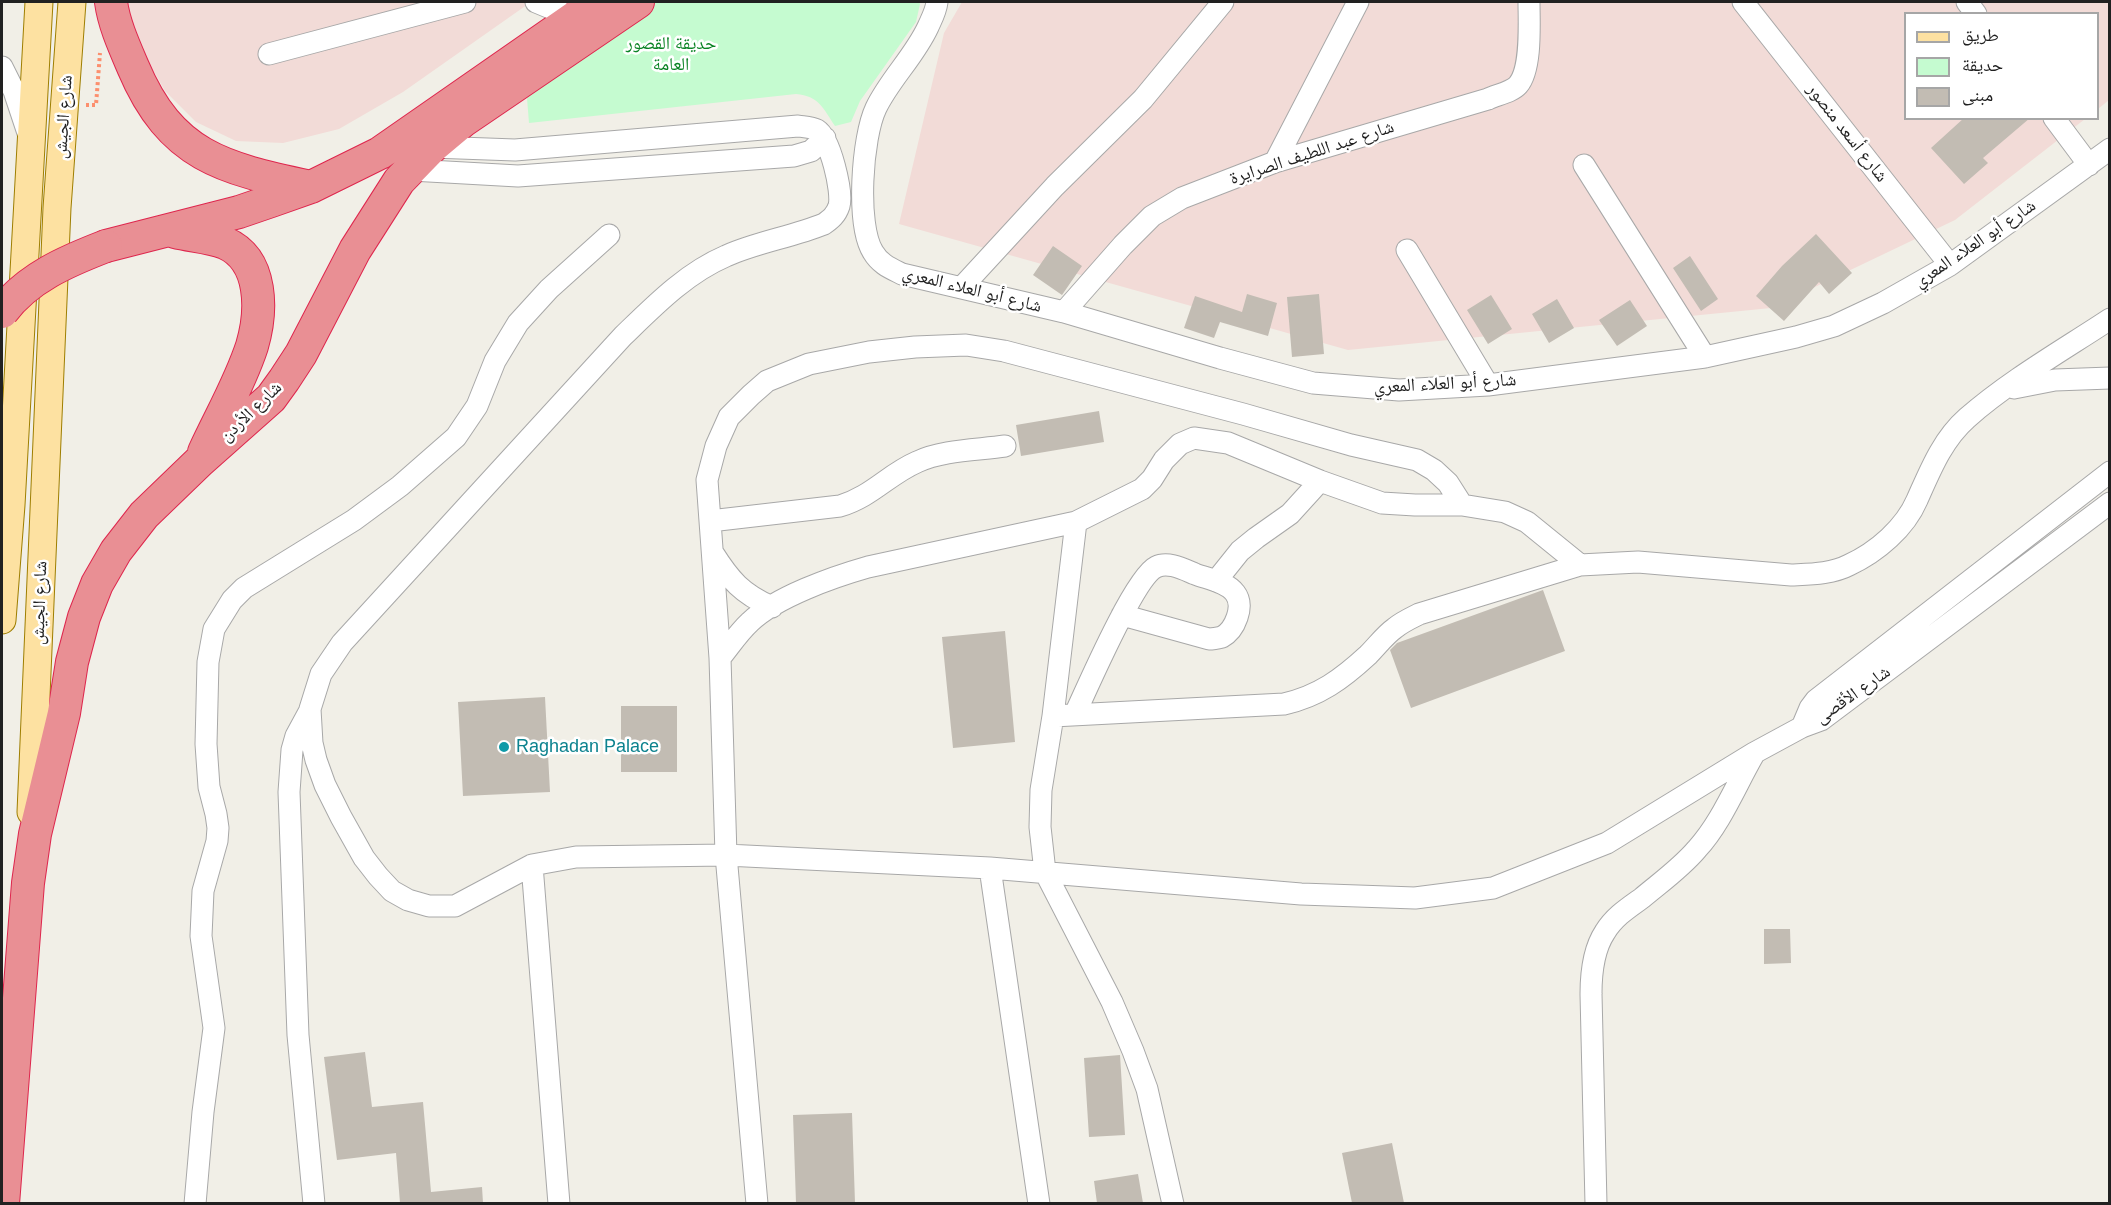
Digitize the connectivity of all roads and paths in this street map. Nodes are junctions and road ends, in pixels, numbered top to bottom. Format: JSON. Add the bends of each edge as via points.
{"nodes":[{"id":1,"x":39,"y":2,"type":"edge"},
{"id":2,"x":72,"y":2,"type":"edge"},
{"id":3,"x":111,"y":2,"type":"edge"},
{"id":4,"x":465,"y":2,"type":"edge"},
{"id":5,"x":536,"y":2,"type":"edge"},
{"id":6,"x":638,"y":2,"type":"edge"},
{"id":7,"x":937,"y":2,"type":"edge"},
{"id":8,"x":1224,"y":2,"type":"edge"},
{"id":9,"x":1358,"y":2,"type":"edge"},
{"id":10,"x":1529,"y":2,"type":"edge"},
{"id":11,"x":1743,"y":2,"type":"edge"},
{"id":12,"x":584,"y":9,"type":"edge"},
{"id":13,"x":100,"y":52,"type":"dead end"},
{"id":14,"x":269,"y":54,"type":"dead end"},
{"id":15,"x":2,"y":57,"type":"edge"},
{"id":16,"x":2,"y":67,"type":"edge"},
{"id":17,"x":34,"y":67,"type":"junction"},
{"id":18,"x":96,"y":105,"type":"dead end"},
{"id":19,"x":2055,"y":120,"type":"edge"},
{"id":20,"x":825,"y":138,"type":"junction"},
{"id":21,"x":2109,"y":149,"type":"edge"},
{"id":22,"x":501,"y":150,"type":"junction"},
{"id":23,"x":32,"y":154,"type":"junction"},
{"id":24,"x":422,"y":159,"type":"junction"},
{"id":25,"x":1275,"y":162,"type":"junction"},
{"id":26,"x":1584,"y":165,"type":"dead end"},
{"id":27,"x":2089,"y":165,"type":"junction"},
{"id":28,"x":502,"y":175,"type":"junction"},
{"id":29,"x":311,"y":187,"type":"junction"},
{"id":30,"x":168,"y":231,"type":"junction"},
{"id":31,"x":609,"y":235,"type":"dead end"},
{"id":32,"x":1407,"y":250,"type":"dead end"},
{"id":33,"x":1950,"y":264,"type":"junction"},
{"id":34,"x":962,"y":287,"type":"junction"},
{"id":35,"x":2,"y":312,"type":"edge"},
{"id":36,"x":1064,"y":312,"type":"junction"},
{"id":37,"x":2109,"y":319,"type":"edge"},
{"id":38,"x":1705,"y":357,"type":"junction"},
{"id":39,"x":2109,"y":378,"type":"edge"},
{"id":40,"x":1488,"y":385,"type":"junction"},
{"id":41,"x":2004,"y":390,"type":"junction"},
{"id":42,"x":1005,"y":446,"type":"dead end"},
{"id":43,"x":200,"y":461,"type":"junction"},
{"id":44,"x":2109,"y":472,"type":"edge"},
{"id":45,"x":1320,"y":481,"type":"junction"},
{"id":46,"x":2109,"y":503,"type":"edge"},
{"id":47,"x":1462,"y":505,"type":"junction"},
{"id":48,"x":710,"y":522,"type":"junction"},
{"id":49,"x":1076,"y":522,"type":"junction"},
{"id":50,"x":713,"y":552,"type":"junction"},
{"id":51,"x":1580,"y":565,"type":"junction"},
{"id":52,"x":1216,"y":581,"type":"junction"},
{"id":53,"x":772,"y":607,"type":"junction"},
{"id":54,"x":1122,"y":615,"type":"junction"},
{"id":55,"x":2,"y":620,"type":"edge"},
{"id":56,"x":720,"y":658,"type":"junction"},
{"id":57,"x":310,"y":709,"type":"junction"},
{"id":58,"x":1075,"y":714,"type":"junction"},
{"id":59,"x":1053,"y":716,"type":"junction"},
{"id":60,"x":1802,"y":727,"type":"junction"},
{"id":61,"x":1754,"y":753,"type":"junction"},
{"id":62,"x":726,"y":855,"type":"junction"},
{"id":63,"x":532,"y":865,"type":"junction"},
{"id":64,"x":990,"y":868,"type":"junction"},
{"id":65,"x":1045,"y":872,"type":"junction"},
{"id":66,"x":28,"y":883,"type":"junction"},
{"id":67,"x":5,"y":1196,"type":"edge"},
{"id":68,"x":195,"y":1203,"type":"edge"},
{"id":69,"x":314,"y":1203,"type":"edge"},
{"id":70,"x":559,"y":1203,"type":"edge"},
{"id":71,"x":757,"y":1203,"type":"edge"},
{"id":72,"x":1039,"y":1203,"type":"edge"},
{"id":73,"x":1173,"y":1203,"type":"edge"},
{"id":74,"x":1596,"y":1203,"type":"edge"}],
"edges":[{"from":1,"to":17,"type":"main road","name":"شارع الجيش"},
{"from":2,"to":66,"type":"main road","name":"شارع الجيش","via":[[57,208]]},
{"from":3,"to":29,"type":"highway","via":[[122,42],[141,86],[171,129],[189,146],[252,174]]},
{"from":4,"to":14,"type":"street"},
{"from":5,"to":12,"type":"street"},
{"from":6,"to":24,"type":"highway","name":"شارع الأردن","via":[[464,121]]},
{"from":7,"to":34,"type":"street","name":"شارع أبو العلاء المعري","via":[[921,42],[871,119],[862,210],[866,237],[883,265],[902,274]]},
{"from":8,"to":34,"type":"street","via":[[1143,99],[1055,186]]},
{"from":9,"to":25,"type":"street"},
{"from":10,"to":25,"type":"street","name":"شارع عبد اللطيف الصرايرة","via":[[1526,63],[1517,86],[1488,99]]},
{"from":11,"to":33,"type":"street","name":"شارع أسعد منصور"},
{"from":12,"to":29,"type":"highway","via":[[380,153]]},
{"from":13,"to":18,"type":"path"},
{"from":15,"to":17,"type":"street"},
{"from":16,"to":23,"type":"street","via":[[22,111]]},
{"from":17,"to":23,"type":"main road","name":"شارع الجيش"},
{"from":19,"to":27,"type":"street"},
{"from":20,"to":22,"type":"street","via":[[817,130],[791,126]]},
{"from":20,"to":28,"type":"street","via":[[811,151],[794,156]]},
{"from":20,"to":57,"type":"street","via":[[841,196],[833,218],[710,263],[659,301],[342,643],[321,674]]},
{"from":21,"to":27,"type":"street","name":"شارع أبو العلاء المعري"},
{"from":22,"to":24,"type":"street"},
{"from":22,"to":28,"type":"street"},
{"from":23,"to":55,"type":"main road","name":"شارع الجيش"},
{"from":24,"to":28,"type":"street"},
{"from":24,"to":43,"type":"highway","name":"شارع الأردن","via":[[399,181],[355,250],[284,381],[271,398]]},
{"from":25,"to":36,"type":"street","name":"شارع عبد اللطيف الصرايرة","via":[[1182,198],[1152,216]]},
{"from":26,"to":38,"type":"street"},
{"from":27,"to":33,"type":"street","name":"شارع أبو العلاء المعري"},
{"from":29,"to":30,"type":"highway"},
{"from":30,"to":35,"type":"highway","bridge":true,"via":[[71,259],[40,276]]},
{"from":30,"to":43,"type":"highway","via":[[226,244],[250,265],[256,285],[258,308],[252,344]]},
{"from":31,"to":68,"type":"street","via":[[518,323],[495,361],[477,406],[456,437],[354,520],[244,588],[214,629],[208,662],[206,744],[218,828],[201,908],[203,956],[214,1028]]},
{"from":32,"to":40,"type":"street"},
{"from":33,"to":38,"type":"street","name":"شارع أبو العلاء المعري","via":[[1883,303],[1833,326]]},
{"from":34,"to":36,"type":"street","name":"شارع أبو العلاء المعري"},
{"from":36,"to":40,"type":"street","name":"شارع أبو العلاء المعري","via":[[1313,383],[1399,390]]},
{"from":37,"to":41,"type":"street"},
{"from":38,"to":40,"type":"street","name":"شارع أبو العلاء المعري"},
{"from":39,"to":41,"type":"street","via":[[2055,380]]},
{"from":41,"to":51,"type":"street","via":[[1965,419],[1947,442],[1900,528],[1848,566],[1791,575],[1638,562]]},
{"from":42,"to":48,"type":"street","via":[[917,462],[857,501],[840,506]]},
{"from":43,"to":66,"type":"highway","name":"شارع الأردن","via":[[144,515],[97,584],[72,662]]},
{"from":44,"to":60,"type":"street","name":"شارع الأقصى","via":[[1816,700]]},
{"from":45,"to":47,"type":"street","via":[[1382,502]]},
{"from":45,"to":49,"type":"street","via":[[1228,443],[1194,438],[1180,444],[1142,489]]},
{"from":45,"to":52,"type":"street","via":[[1290,514],[1240,551]]},
{"from":46,"to":60,"type":"street","name":"شارع الأقصى","via":[[1830,714]]},
{"from":47,"to":48,"type":"street","via":[[1448,483],[1417,460],[1004,351],[966,345],[869,352],[809,364],[767,381],[729,417],[716,446],[707,480]]},
{"from":47,"to":51,"type":"street","via":[[1504,512],[1527,522]]},
{"from":48,"to":50,"type":"street"},
{"from":49,"to":53,"type":"street","via":[[868,567],[821,583]]},
{"from":49,"to":59,"type":"street"},
{"from":50,"to":53,"type":"street","via":[[736,586]]},
{"from":50,"to":56,"type":"street"},
{"from":51,"to":58,"type":"street","via":[[1411,618],[1394,628],[1356,666],[1323,691],[1302,699],[1284,704]]},
{"from":52,"to":54,"type":"street","via":[[1169,565],[1158,566],[1148,571]]},
{"from":52,"to":54,"type":"street","via":[[1237,595],[1240,607],[1232,629],[1221,637],[1209,639]]},
{"from":53,"to":56,"type":"street","via":[[751,621]]},
{"from":54,"to":58,"type":"street"},
{"from":56,"to":62,"type":"street"},
{"from":57,"to":63,"type":"street","via":[[312,743],[325,785],[364,858],[392,891],[429,906],[455,906]]},
{"from":57,"to":69,"type":"street","via":[[292,750],[290,792],[298,1035]]},
{"from":58,"to":59,"type":"street"},
{"from":59,"to":65,"type":"street","via":[[1041,800]]},
{"from":60,"to":61,"type":"street"},
{"from":61,"to":65,"type":"street","via":[[1607,843],[1493,888],[1415,898],[1312,895]]},
{"from":61,"to":74,"type":"street","via":[[1699,847],[1677,870],[1617,917],[1604,932],[1596,953],[1591,994]]},
{"from":62,"to":63,"type":"street","via":[[576,857]]},
{"from":62,"to":64,"type":"street"},
{"from":62,"to":71,"type":"street"},
{"from":63,"to":70,"type":"street"},
{"from":64,"to":65,"type":"street"},
{"from":64,"to":72,"type":"street"},
{"from":65,"to":73,"type":"street","via":[[1112,1002],[1133,1052],[1147,1089]]},
{"from":66,"to":67,"type":"highway","name":"شارع الجيش"}]}
